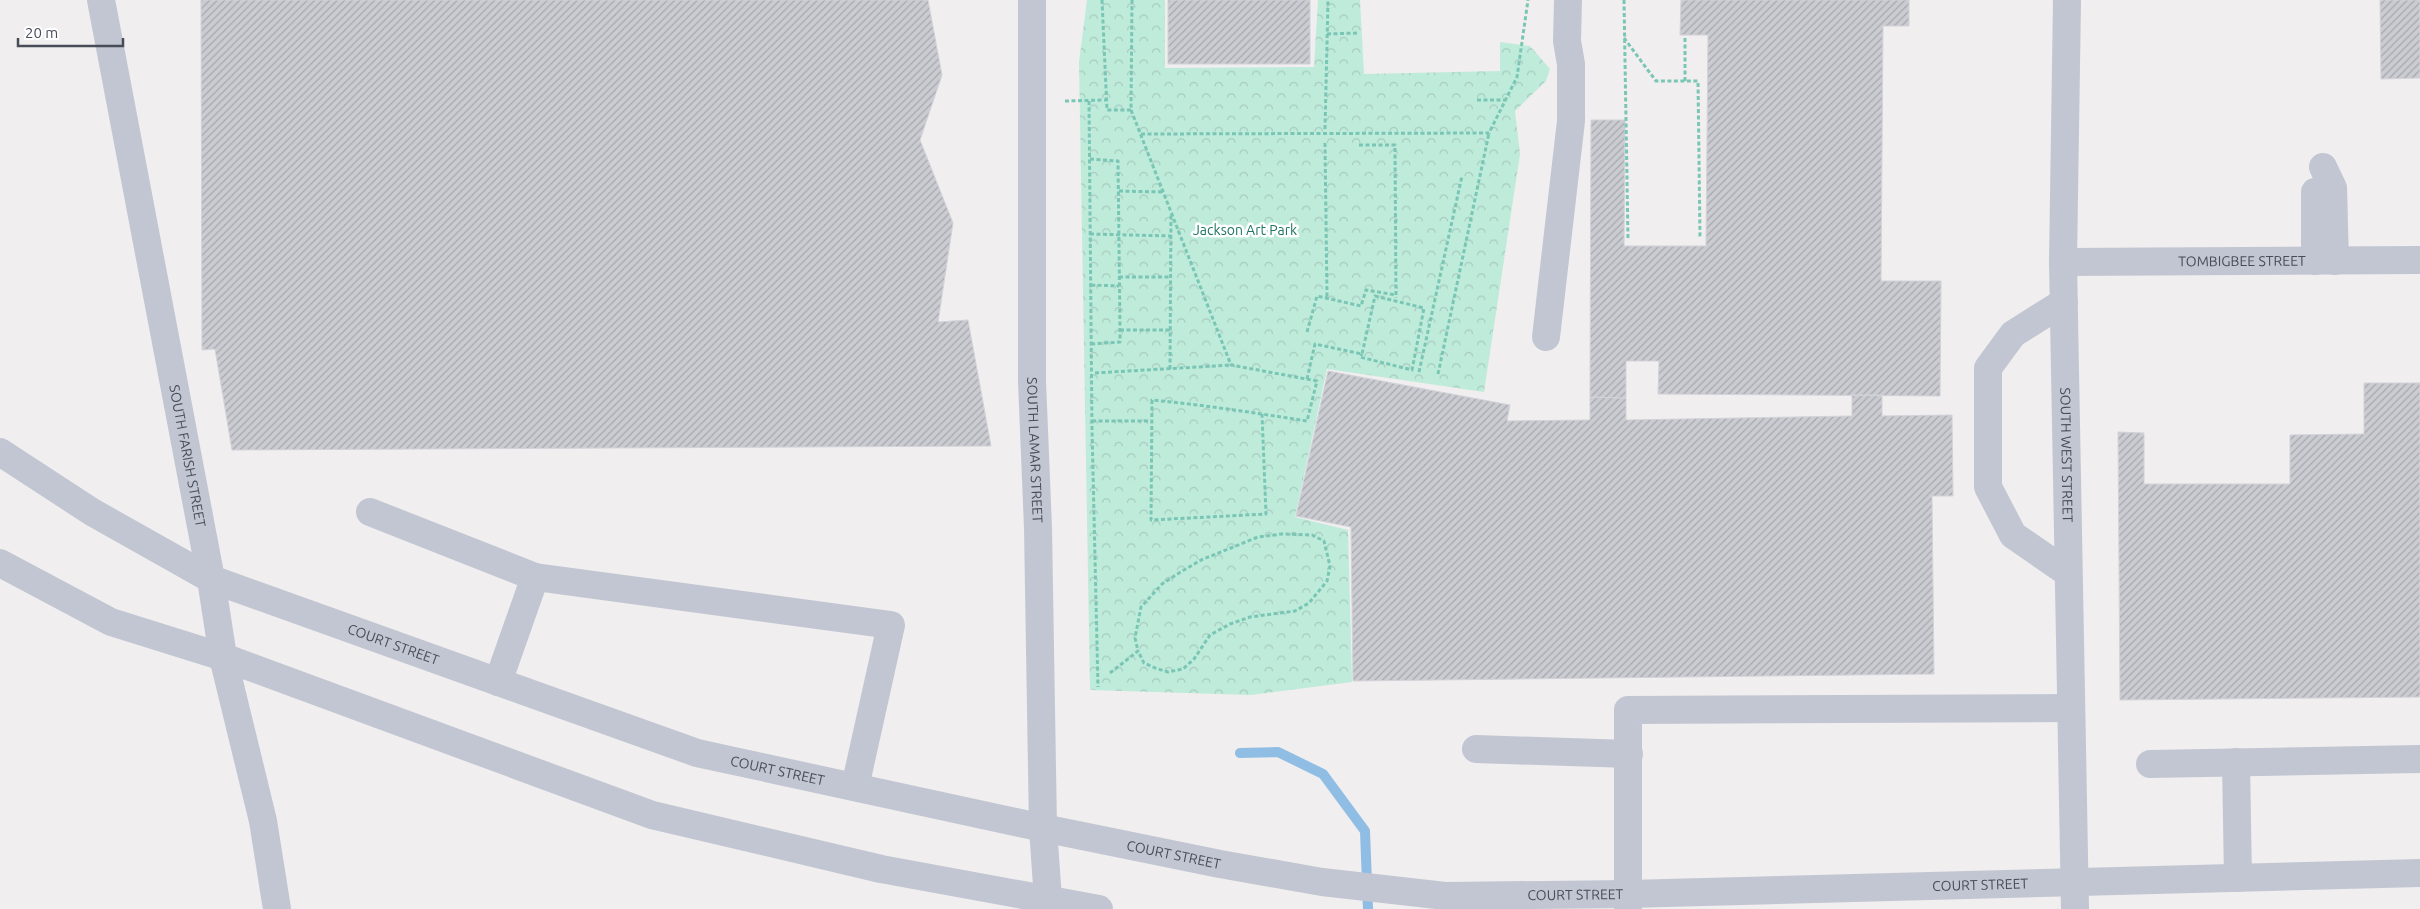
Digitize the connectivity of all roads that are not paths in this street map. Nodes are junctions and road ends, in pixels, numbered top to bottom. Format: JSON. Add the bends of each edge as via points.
{"nodes":[{"id":1,"x":101,"y":0,"type":"edge"},
{"id":2,"x":1032,"y":0,"type":"edge"},
{"id":3,"x":1568,"y":0,"type":"edge"},
{"id":4,"x":2067,"y":0,"type":"edge"},
{"id":5,"x":2420,"y":260,"type":"edge"},
{"id":6,"x":2063,"y":262,"type":"junction"},
{"id":7,"x":2064,"y":302,"type":"junction"},
{"id":8,"x":1546,"y":337,"type":"dead end"},
{"id":9,"x":0,"y":452,"type":"edge"},
{"id":10,"x":370,"y":512,"type":"dead end"},
{"id":11,"x":0,"y":563,"type":"edge"},
{"id":12,"x":2068,"y":573,"type":"junction"},
{"id":13,"x":535,"y":577,"type":"junction"},
{"id":14,"x":211,"y":579,"type":"junction"},
{"id":15,"x":223,"y":657,"type":"junction"},
{"id":16,"x":498,"y":682,"type":"junction"},
{"id":17,"x":2070,"y":708,"type":"junction"},
{"id":18,"x":1476,"y":749,"type":"dead end"},
{"id":19,"x":1628,"y":754,"type":"junction"},
{"id":20,"x":2420,"y":759,"type":"edge"},
{"id":21,"x":2236,"y":762,"type":"junction"},
{"id":22,"x":2150,"y":764,"type":"dead end"},
{"id":23,"x":855,"y":787,"type":"junction"},
{"id":24,"x":1043,"y":828,"type":"junction"},
{"id":25,"x":2420,"y":873,"type":"edge"},
{"id":26,"x":2238,"y":878,"type":"junction"},
{"id":27,"x":2074,"y":882,"type":"junction"},
{"id":28,"x":1048,"y":900,"type":"junction"},
{"id":29,"x":1628,"y":902,"type":"edge"},
{"id":30,"x":277,"y":909,"type":"edge"},
{"id":31,"x":1100,"y":909,"type":"edge"},
{"id":32,"x":2075,"y":909,"type":"edge"}],
"edges":[{"from":1,"to":14,"type":"street","name":"SOUTH FARISH STREET"},
{"from":2,"to":24,"type":"street","name":"SOUTH LAMAR STREET","via":[[1032,381]]},
{"from":3,"to":8,"type":"street","via":[[1572,121]]},
{"from":4,"to":6,"type":"street","name":"SOUTH WEST STREET"},
{"from":5,"to":6,"type":"street","name":"TOMBIGBEE STREET"},
{"from":6,"to":7,"type":"street","name":"SOUTH WEST STREET"},
{"from":7,"to":12,"type":"street","name":"SOUTH WEST STREET"},
{"from":7,"to":12,"type":"street","via":[[2012,334],[1988,368],[1988,487],[2013,535]]},
{"from":9,"to":14,"type":"street","name":"COURT STREET","via":[[92,512]]},
{"from":10,"to":13,"type":"street"},
{"from":11,"to":15,"type":"street","via":[[111,622]]},
{"from":12,"to":17,"type":"street","name":"SOUTH WEST STREET"},
{"from":13,"to":16,"type":"street"},
{"from":13,"to":23,"type":"street","via":[[891,625]]},
{"from":14,"to":15,"type":"street","name":"SOUTH FARISH STREET"},
{"from":14,"to":16,"type":"street","name":"COURT STREET"},
{"from":15,"to":28,"type":"street","via":[[652,815],[881,869]]},
{"from":15,"to":30,"type":"street","name":"SOUTH FARISH STREET","via":[[263,821]]},
{"from":16,"to":23,"type":"street","name":"COURT STREET","via":[[697,753]]},
{"from":17,"to":19,"type":"street","via":[[1628,710]]},
{"from":17,"to":27,"type":"street","name":"SOUTH WEST STREET"},
{"from":18,"to":19,"type":"street"},
{"from":19,"to":29,"type":"street"},
{"from":20,"to":21,"type":"street"},
{"from":21,"to":22,"type":"street"},
{"from":21,"to":26,"type":"street"},
{"from":23,"to":24,"type":"street","name":"COURT STREET"},
{"from":24,"to":28,"type":"street","name":"SOUTH LAMAR STREET"},
{"from":24,"to":29,"type":"street","name":"COURT STREET","via":[[1322,882],[1445,896]]},
{"from":25,"to":26,"type":"street","name":"COURT STREET"},
{"from":26,"to":27,"type":"street","name":"COURT STREET"},
{"from":27,"to":29,"type":"street","name":"COURT STREET"},
{"from":27,"to":32,"type":"street","name":"SOUTH WEST STREET"},
{"from":28,"to":31,"type":"street"}]}
